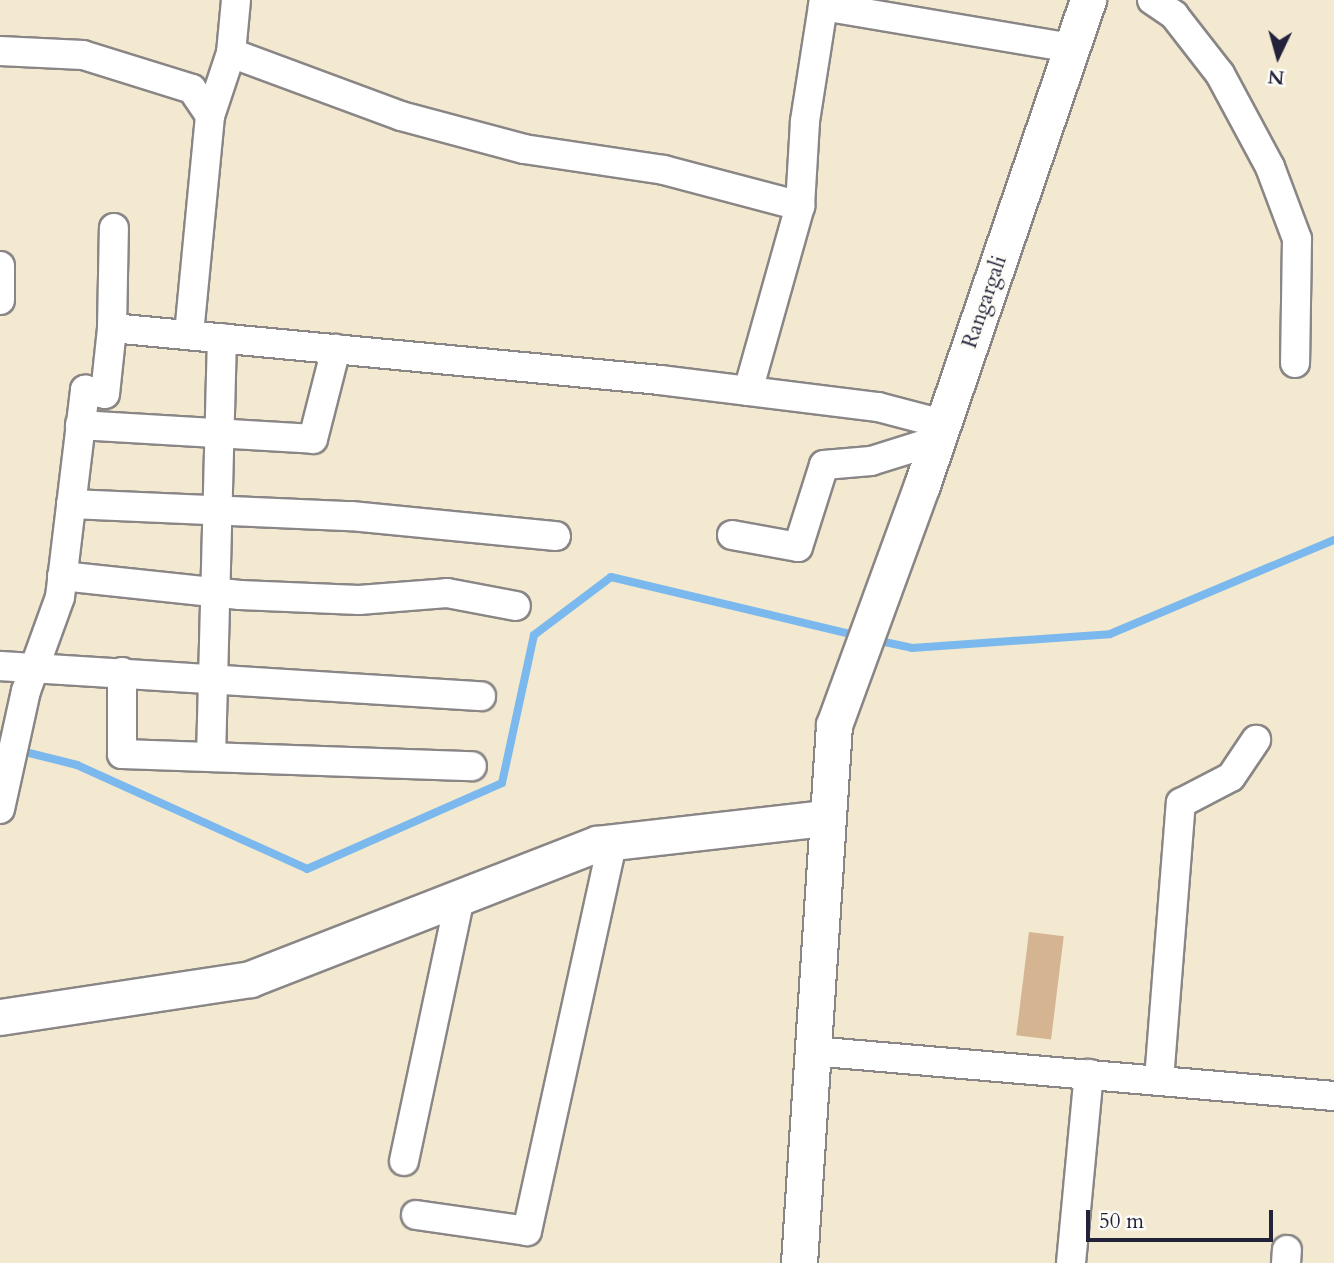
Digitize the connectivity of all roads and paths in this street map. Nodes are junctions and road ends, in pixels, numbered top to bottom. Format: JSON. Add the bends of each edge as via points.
{"nodes":[{"id":1,"x":236,"y":0,"type":"edge"},
{"id":2,"x":1088,"y":0,"type":"edge"},
{"id":3,"x":1152,"y":0,"type":"edge"},
{"id":4,"x":823,"y":3,"type":"edge"},
{"id":5,"x":1072,"y":48,"type":"junction"},
{"id":6,"x":0,"y":51,"type":"edge"},
{"id":7,"x":231,"y":53,"type":"junction"},
{"id":8,"x":210,"y":116,"type":"junction"},
{"id":9,"x":800,"y":206,"type":"junction"},
{"id":10,"x":114,"y":228,"type":"dead end"},
{"id":11,"x":0,"y":266,"type":"edge"},
{"id":12,"x":0,"y":300,"type":"edge"},
{"id":13,"x":112,"y":328,"type":"junction"},
{"id":14,"x":189,"y":335,"type":"junction"},
{"id":15,"x":222,"y":338,"type":"junction"},
{"id":16,"x":335,"y":349,"type":"junction"},
{"id":17,"x":1295,"y":363,"type":"dead end"},
{"id":18,"x":748,"y":391,"type":"junction"},
{"id":19,"x":80,"y":425,"type":"junction"},
{"id":20,"x":940,"y":432,"type":"junction"},
{"id":21,"x":220,"y":433,"type":"junction"},
{"id":22,"x":71,"y":504,"type":"junction"},
{"id":23,"x":218,"y":510,"type":"junction"},
{"id":24,"x":732,"y":535,"type":"dead end"},
{"id":25,"x":556,"y":536,"type":"dead end"},
{"id":26,"x":62,"y":576,"type":"junction"},
{"id":27,"x":215,"y":592,"type":"junction"},
{"id":28,"x":516,"y":606,"type":"dead end"},
{"id":29,"x":0,"y":666,"type":"edge"},
{"id":30,"x":122,"y":672,"type":"junction"},
{"id":31,"x":31,"y":678,"type":"junction"},
{"id":32,"x":213,"y":678,"type":"junction"},
{"id":33,"x":481,"y":695,"type":"dead end"},
{"id":34,"x":1256,"y":740,"type":"dead end"},
{"id":35,"x":211,"y":757,"type":"junction"},
{"id":36,"x":472,"y":766,"type":"dead end"},
{"id":37,"x":0,"y":809,"type":"edge"},
{"id":38,"x":826,"y":818,"type":"junction"},
{"id":39,"x":612,"y":843,"type":"junction"},
{"id":40,"x":460,"y":898,"type":"junction"},
{"id":41,"x":0,"y":1017,"type":"edge"},
{"id":42,"x":812,"y":1051,"type":"junction"},
{"id":43,"x":1090,"y":1074,"type":"junction"},
{"id":44,"x":1160,"y":1080,"type":"junction"},
{"id":45,"x":1334,"y":1096,"type":"edge"},
{"id":46,"x":404,"y":1161,"type":"dead end"},
{"id":47,"x":416,"y":1215,"type":"dead end"},
{"id":48,"x":799,"y":1263,"type":"edge"},
{"id":49,"x":1071,"y":1263,"type":"edge"}],
"edges":[{"from":1,"to":7,"type":"street"},
{"from":2,"to":5,"type":"street","name":"Rangargali"},
{"from":3,"to":17,"type":"street","via":[[1174,15],[1220,74],[1270,167],[1297,239]]},
{"from":4,"to":5,"type":"street"},
{"from":4,"to":9,"type":"street","via":[[805,121]]},
{"from":5,"to":20,"type":"street","name":"Rangargali"},
{"from":6,"to":8,"type":"street","via":[[83,55],[192,89]]},
{"from":7,"to":8,"type":"street"},
{"from":7,"to":9,"type":"street","via":[[401,116],[524,149],[664,170]]},
{"from":8,"to":14,"type":"street"},
{"from":9,"to":18,"type":"street"},
{"from":10,"to":13,"type":"street"},
{"from":11,"to":12,"type":"street"},
{"from":13,"to":14,"type":"street"},
{"from":13,"to":19,"type":"street","via":[[106,394],[85,390]]},
{"from":14,"to":15,"type":"street"},
{"from":15,"to":16,"type":"street"},
{"from":15,"to":21,"type":"street"},
{"from":16,"to":18,"type":"street"},
{"from":16,"to":21,"type":"street","via":[[313,439]]},
{"from":18,"to":20,"type":"street","via":[[878,407]]},
{"from":19,"to":21,"type":"street"},
{"from":19,"to":22,"type":"street"},
{"from":20,"to":24,"type":"street","via":[[871,461],[824,465],[798,547]]},
{"from":20,"to":38,"type":"street","name":"Rangargali","via":[[834,725]]},
{"from":21,"to":23,"type":"street"},
{"from":22,"to":23,"type":"street"},
{"from":22,"to":26,"type":"street"},
{"from":23,"to":25,"type":"street","via":[[351,516]]},
{"from":23,"to":27,"type":"street"},
{"from":26,"to":27,"type":"street"},
{"from":26,"to":31,"type":"street","via":[[60,597]]},
{"from":27,"to":28,"type":"street","via":[[359,600],[447,593]]},
{"from":27,"to":32,"type":"street"},
{"from":29,"to":31,"type":"street"},
{"from":30,"to":31,"type":"street"},
{"from":30,"to":32,"type":"street"},
{"from":30,"to":35,"type":"street","via":[[122,754]]},
{"from":31,"to":37,"type":"street"},
{"from":32,"to":33,"type":"street"},
{"from":32,"to":35,"type":"street"},
{"from":34,"to":44,"type":"street","via":[[1231,776],[1181,803]]},
{"from":35,"to":36,"type":"street"},
{"from":38,"to":39,"type":"street"},
{"from":38,"to":42,"type":"street","name":"Rangargali"},
{"from":39,"to":40,"type":"street","via":[[597,844]]},
{"from":39,"to":47,"type":"street","via":[[527,1231]]},
{"from":40,"to":41,"type":"street","via":[[250,979]]},
{"from":40,"to":46,"type":"street"},
{"from":42,"to":43,"type":"street"},
{"from":42,"to":48,"type":"street","name":"Rangargali"},
{"from":43,"to":44,"type":"street"},
{"from":43,"to":49,"type":"street"},
{"from":44,"to":45,"type":"street"}]}
